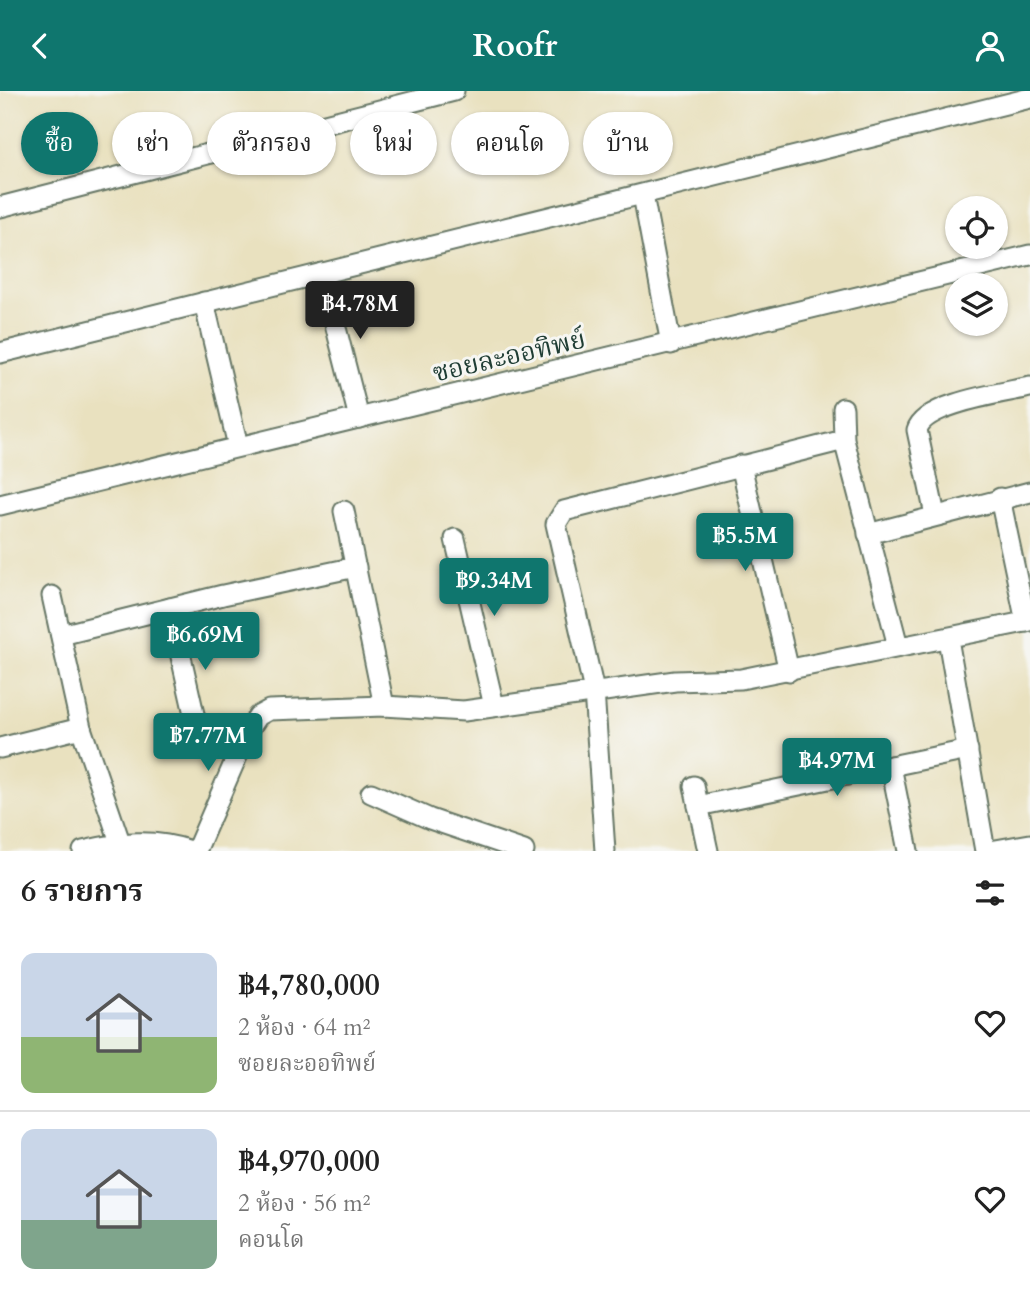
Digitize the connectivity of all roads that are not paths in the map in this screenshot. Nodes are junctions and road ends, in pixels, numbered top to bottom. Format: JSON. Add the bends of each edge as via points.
{"nodes":[{"id":1,"x":454,"y":91,"type":"edge"},
{"id":2,"x":1030,"y":98,"type":"edge"},
{"id":3,"x":643,"y":195,"type":"junction"},
{"id":4,"x":0,"y":207,"type":"edge"},
{"id":5,"x":1030,"y":255,"type":"edge"},
{"id":6,"x":322,"y":273,"type":"junction"},
{"id":7,"x":204,"y":302,"type":"junction"},
{"id":8,"x":671,"y":344,"type":"junction"},
{"id":9,"x":0,"y":353,"type":"edge"},
{"id":10,"x":1030,"y":387,"type":"edge"},
{"id":11,"x":843,"y":408,"type":"dead end"},
{"id":12,"x":359,"y":418,"type":"junction"},
{"id":13,"x":844,"y":440,"type":"junction"},
{"id":14,"x":238,"y":446,"type":"junction"},
{"id":15,"x":741,"y":465,"type":"junction"},
{"id":16,"x":1030,"y":492,"type":"edge"},
{"id":17,"x":1000,"y":498,"type":"junction"},
{"id":18,"x":0,"y":505,"type":"edge"},
{"id":19,"x":344,"y":511,"type":"dead end"},
{"id":20,"x":935,"y":515,"type":"junction"},
{"id":21,"x":868,"y":534,"type":"junction"},
{"id":22,"x":456,"y":539,"type":"dead end"},
{"id":23,"x":356,"y":566,"type":"junction"},
{"id":24,"x":52,"y":596,"type":"dead end"},
{"id":25,"x":170,"y":608,"type":"junction"},
{"id":26,"x":1028,"y":622,"type":"edge"},
{"id":27,"x":61,"y":635,"type":"junction"},
{"id":28,"x":948,"y":639,"type":"junction"},
{"id":29,"x":898,"y":646,"type":"junction"},
{"id":30,"x":789,"y":671,"type":"junction"},
{"id":31,"x":594,"y":691,"type":"junction"},
{"id":32,"x":384,"y":706,"type":"junction"},
{"id":33,"x":494,"y":706,"type":"junction"},
{"id":34,"x":81,"y":728,"type":"junction"},
{"id":35,"x":201,"y":745,"type":"dead end"},
{"id":36,"x":0,"y":748,"type":"edge"},
{"id":37,"x":968,"y":750,"type":"junction"},
{"id":38,"x":891,"y":766,"type":"junction"},
{"id":39,"x":694,"y":786,"type":"dead end"},
{"id":40,"x":371,"y":793,"type":"dead end"},
{"id":41,"x":698,"y":806,"type":"junction"},
{"id":42,"x":120,"y":842,"type":"junction"},
{"id":43,"x":1030,"y":843,"type":"edge"},
{"id":44,"x":499,"y":847,"type":"edge"},
{"id":45,"x":83,"y":851,"type":"edge"},
{"id":46,"x":193,"y":851,"type":"edge"},
{"id":47,"x":524,"y":851,"type":"edge"},
{"id":48,"x":605,"y":851,"type":"edge"},
{"id":49,"x":708,"y":851,"type":"edge"},
{"id":50,"x":908,"y":851,"type":"edge"},
{"id":51,"x":987,"y":851,"type":"edge"}],
"edges":[{"from":1,"to":4,"type":"street"},
{"from":2,"to":3,"type":"street"},
{"from":3,"to":6,"type":"street"},
{"from":3,"to":8,"type":"street"},
{"from":5,"to":8,"type":"street","name":"ซอยละออทิพย์"},
{"from":6,"to":7,"type":"street"},
{"from":6,"to":12,"type":"street"},
{"from":7,"to":9,"type":"street"},
{"from":7,"to":14,"type":"street"},
{"from":8,"to":12,"type":"street","name":"ซอยละออทิพย์"},
{"from":10,"to":20,"type":"street","via":[[931,412],[919,423]]},
{"from":11,"to":13,"type":"street"},
{"from":12,"to":14,"type":"street","name":"ซอยละออทิพย์"},
{"from":13,"to":15,"type":"street"},
{"from":13,"to":21,"type":"street"},
{"from":14,"to":18,"type":"street","name":"ซอยละออทิพย์"},
{"from":15,"to":30,"type":"street"},
{"from":15,"to":31,"type":"street","via":[[558,516],[556,524]]},
{"from":16,"to":17,"type":"street"},
{"from":17,"to":20,"type":"street"},
{"from":17,"to":26,"type":"street"},
{"from":19,"to":23,"type":"street"},
{"from":20,"to":21,"type":"street"},
{"from":21,"to":29,"type":"street"},
{"from":22,"to":33,"type":"street"},
{"from":23,"to":25,"type":"street"},
{"from":23,"to":32,"type":"street"},
{"from":24,"to":27,"type":"street"},
{"from":25,"to":27,"type":"street"},
{"from":25,"to":35,"type":"street"},
{"from":26,"to":28,"type":"street"},
{"from":27,"to":34,"type":"street"},
{"from":28,"to":29,"type":"street"},
{"from":28,"to":37,"type":"street"},
{"from":29,"to":30,"type":"street"},
{"from":30,"to":31,"type":"street"},
{"from":31,"to":33,"type":"street"},
{"from":31,"to":48,"type":"street"},
{"from":32,"to":33,"type":"street","via":[[464,711]]},
{"from":32,"to":46,"type":"street","via":[[290,708],[258,716]]},
{"from":34,"to":36,"type":"street"},
{"from":34,"to":42,"type":"street"},
{"from":37,"to":38,"type":"street"},
{"from":37,"to":51,"type":"street"},
{"from":38,"to":41,"type":"street"},
{"from":38,"to":50,"type":"street"},
{"from":39,"to":41,"type":"street"},
{"from":40,"to":44,"type":"street"},
{"from":41,"to":49,"type":"street"},
{"from":42,"to":45,"type":"street"},
{"from":42,"to":46,"type":"street","via":[[150,841]]},
{"from":43,"to":51,"type":"street"},
{"from":44,"to":47,"type":"street"}]}
